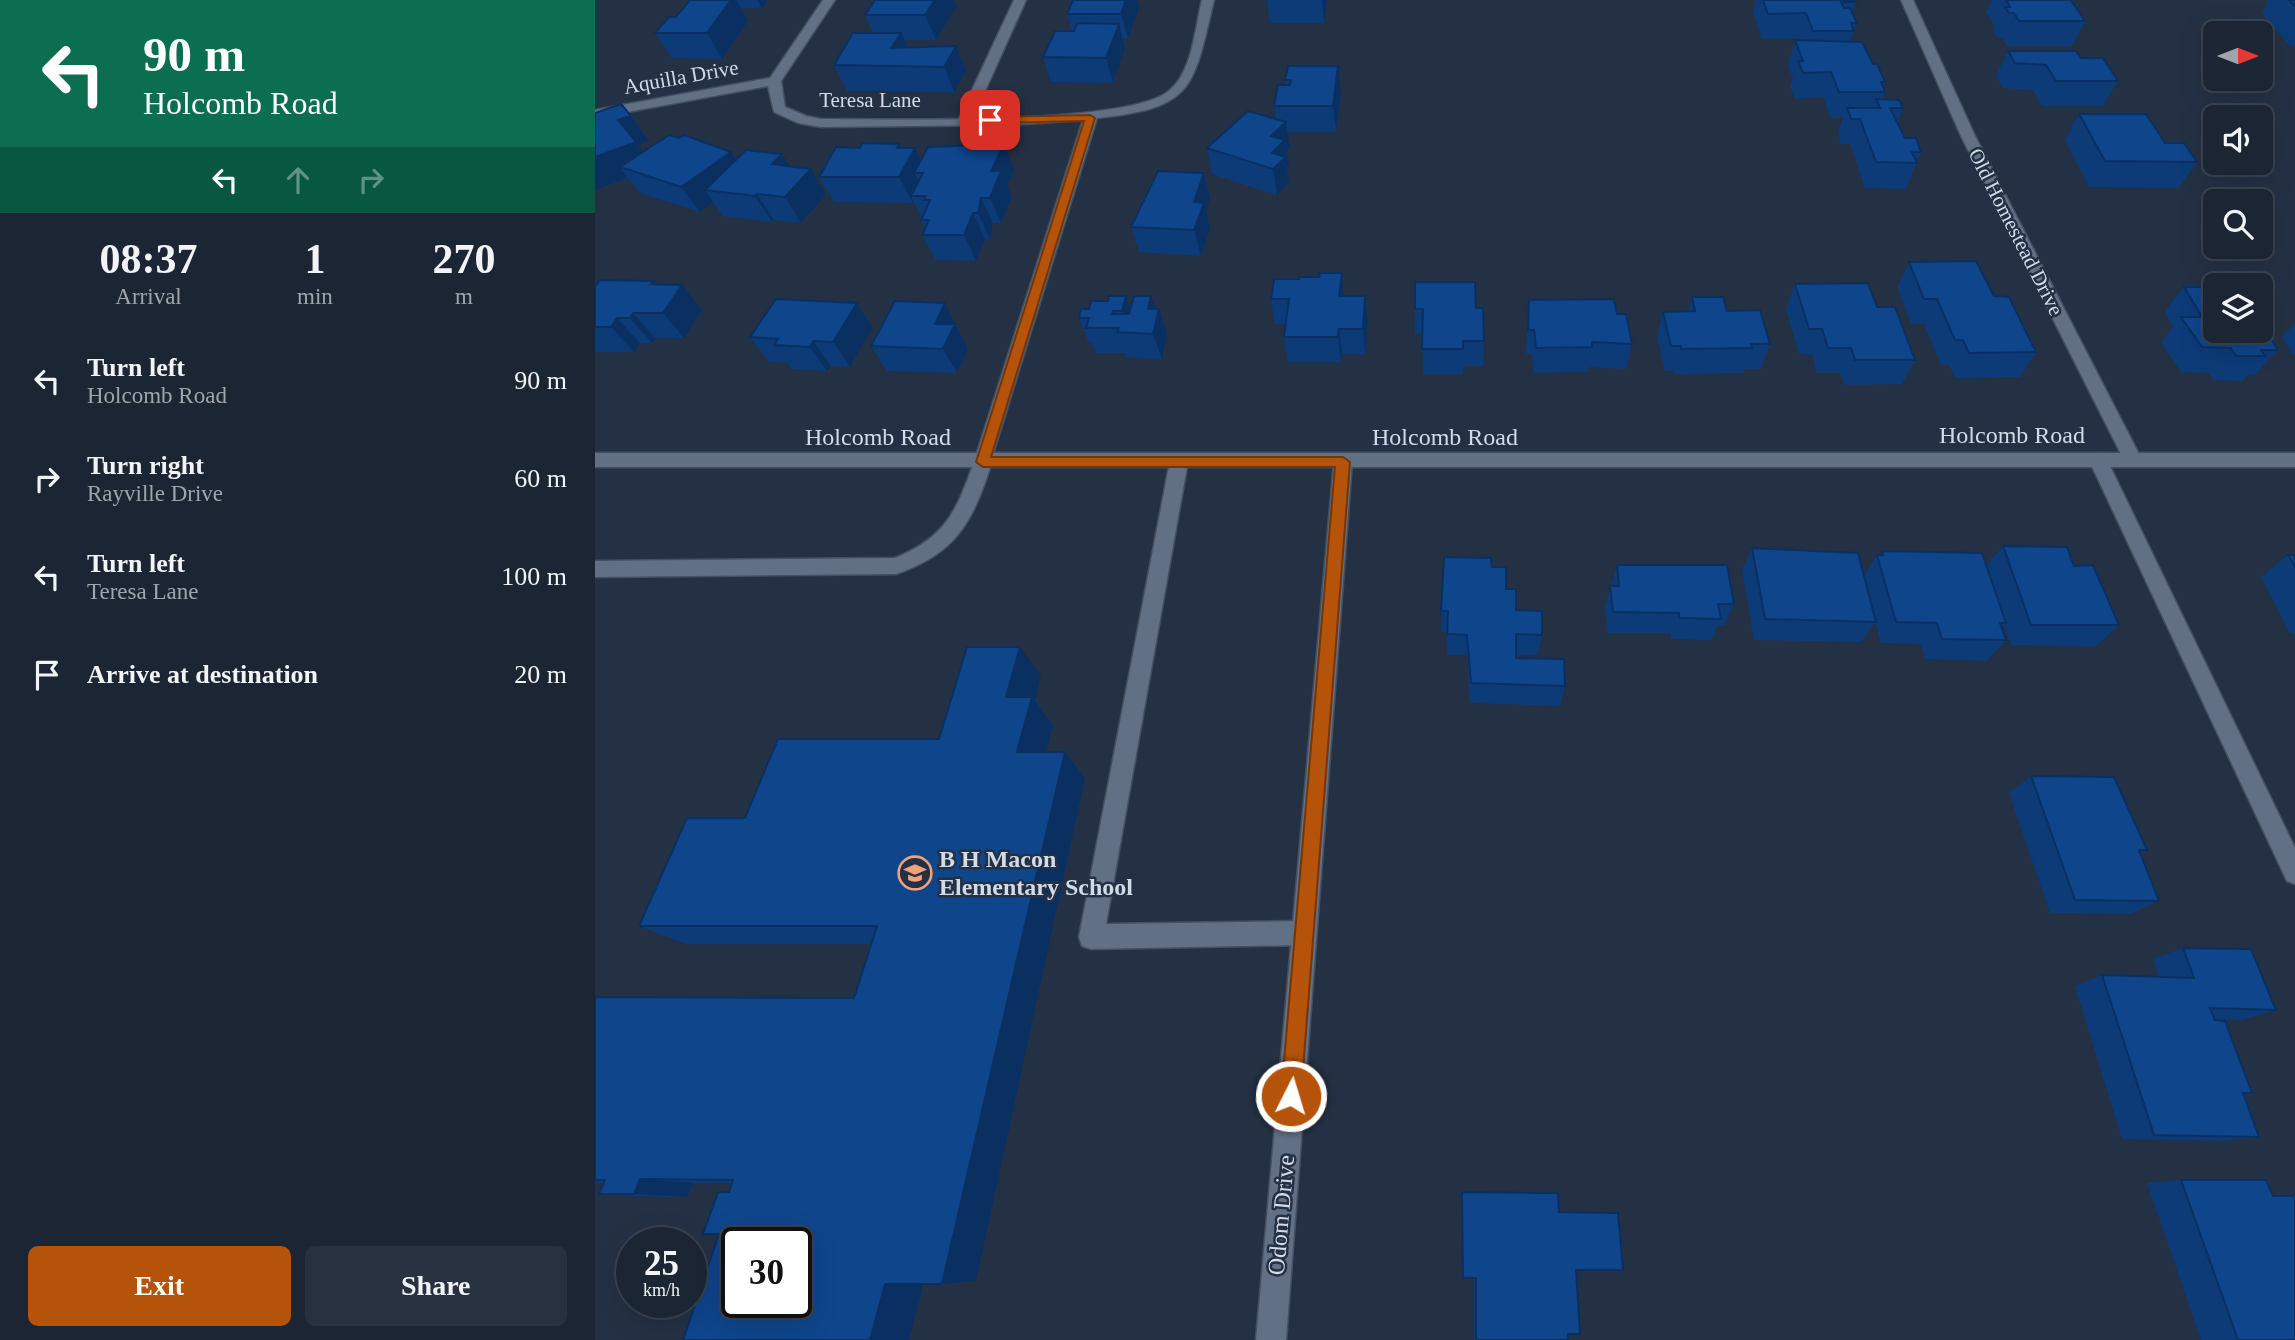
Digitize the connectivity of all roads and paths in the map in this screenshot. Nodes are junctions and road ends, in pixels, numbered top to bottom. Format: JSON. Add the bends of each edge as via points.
{"nodes":[{"id":1,"x":829,"y":0,"type":"edge"},
{"id":2,"x":1020,"y":0,"type":"edge"},
{"id":3,"x":1208,"y":0,"type":"edge"},
{"id":4,"x":1907,"y":0,"type":"edge"},
{"id":5,"x":774,"y":81,"type":"junction"},
{"id":6,"x":595,"y":114,"type":"edge"},
{"id":7,"x":1090,"y":118,"type":"junction"},
{"id":8,"x":965,"y":120,"type":"junction"},
{"id":9,"x":595,"y":460,"type":"edge"},
{"id":10,"x":2098,"y":460,"type":"junction"},
{"id":11,"x":2133,"y":460,"type":"junction"},
{"id":12,"x":2295,"y":460,"type":"edge"},
{"id":13,"x":1179,"y":461,"type":"junction"},
{"id":14,"x":983,"y":462,"type":"junction"},
{"id":15,"x":1343,"y":462,"type":"junction"},
{"id":16,"x":595,"y":569,"type":"edge"},
{"id":17,"x":2295,"y":873,"type":"edge"},
{"id":18,"x":1304,"y":933,"type":"junction"},
{"id":19,"x":1271,"y":1340,"type":"edge"}],
"edges":[{"from":1,"to":5,"type":"street"},
{"from":2,"to":8,"type":"street"},
{"from":3,"to":7,"type":"street","name":"Teresa Lane","via":[[1193,62],[1175,94],[1140,109]]},
{"from":4,"to":11,"type":"street","name":"Old Homestead Drive","via":[[1968,136]]},
{"from":5,"to":6,"type":"street","name":"Aquilla Drive"},
{"from":5,"to":8,"type":"street","name":"Teresa Lane","via":[[779,109],[803,120]]},
{"from":7,"to":8,"type":"street","name":"Teresa Lane"},
{"from":7,"to":14,"type":"street"},
{"from":9,"to":14,"type":"street","name":"Holcomb Road"},
{"from":10,"to":11,"type":"street","name":"Holcomb Road"},
{"from":10,"to":15,"type":"street","name":"Holcomb Road"},
{"from":10,"to":17,"type":"street"},
{"from":11,"to":12,"type":"street","name":"Holcomb Road"},
{"from":13,"to":14,"type":"street","name":"Holcomb Road"},
{"from":13,"to":15,"type":"street","name":"Holcomb Road"},
{"from":13,"to":18,"type":"street","via":[[1091,937]]},
{"from":14,"to":16,"type":"street","via":[[956,528],[940,544],[896,566]]},
{"from":15,"to":18,"type":"street","name":"Odom Drive"},
{"from":18,"to":19,"type":"street","name":"Odom Drive"}]}
